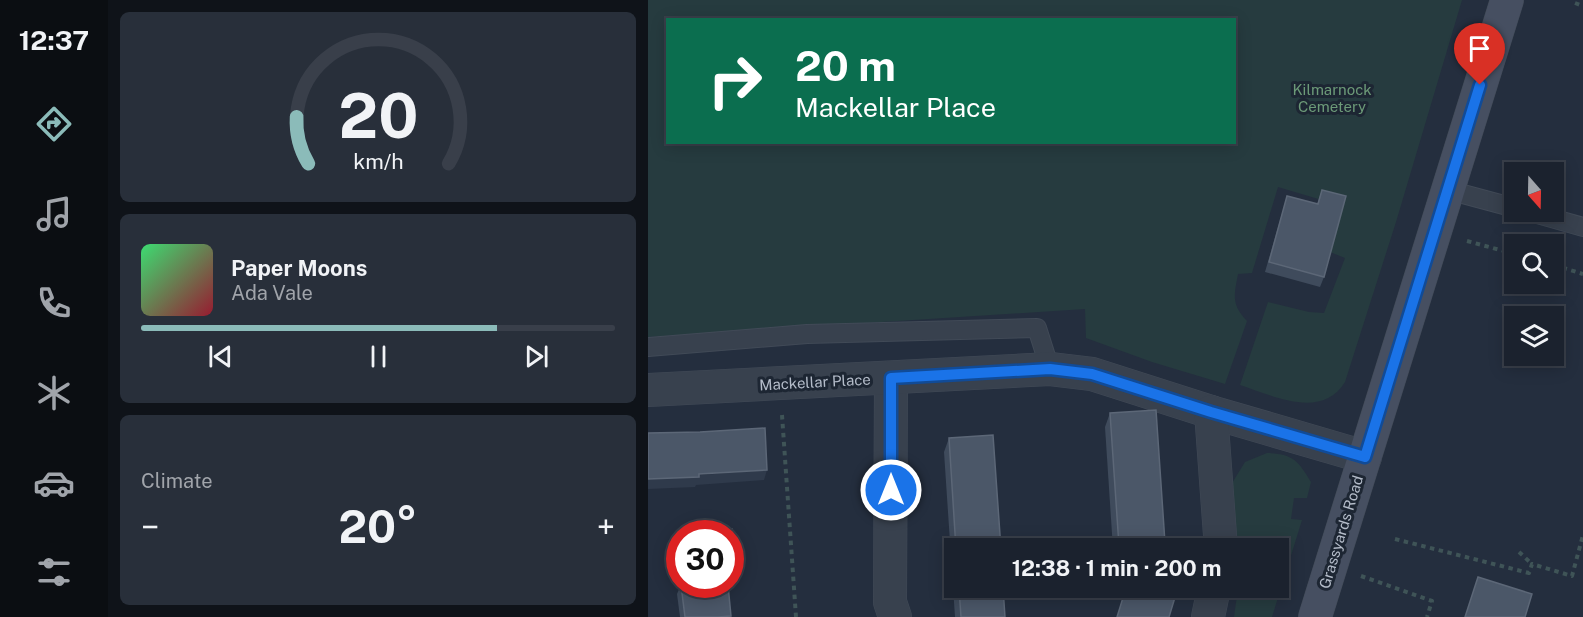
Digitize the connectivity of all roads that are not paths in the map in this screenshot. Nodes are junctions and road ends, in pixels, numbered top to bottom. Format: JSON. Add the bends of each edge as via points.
{"nodes":[{"id":1,"x":1507,"y":0,"type":"edge"},
{"id":2,"x":1448,"y":190,"type":"junction"},
{"id":3,"x":1504,"y":205,"type":"edge"},
{"id":4,"x":1564,"y":222,"type":"edge"},
{"id":5,"x":1583,"y":227,"type":"edge"},
{"id":6,"x":648,"y":347,"type":"edge"},
{"id":7,"x":1050,"y":369,"type":"junction"},
{"id":8,"x":891,"y":378,"type":"junction"},
{"id":9,"x":648,"y":390,"type":"edge"},
{"id":10,"x":1211,"y":412,"type":"junction"},
{"id":11,"x":1365,"y":457,"type":"junction"},
{"id":12,"x":1220,"y":538,"type":"edge"},
{"id":13,"x":1212,"y":598,"type":"edge"},
{"id":14,"x":895,"y":617,"type":"edge"},
{"id":15,"x":1208,"y":617,"type":"edge"},
{"id":16,"x":1315,"y":617,"type":"edge"}],
"edges":[{"from":1,"to":2,"type":"main road","name":"Grassyards Road"},
{"from":2,"to":3,"type":"lane"},
{"from":2,"to":11,"type":"main road","name":"Grassyards Road"},
{"from":4,"to":5,"type":"lane"},
{"from":6,"to":7,"type":"lane","via":[[807,334],[1037,328]]},
{"from":7,"to":8,"type":"street","name":"Mackellar Place"},
{"from":7,"to":10,"type":"street","name":"Mackellar Place","via":[[1092,374]]},
{"from":8,"to":9,"type":"street","name":"Mackellar Place"},
{"from":8,"to":14,"type":"street","via":[[890,602]]},
{"from":10,"to":11,"type":"street","name":"Mackellar Place"},
{"from":10,"to":12,"type":"street"},
{"from":11,"to":16,"type":"main road","name":"Grassyards Road"},
{"from":13,"to":15,"type":"street"}]}
